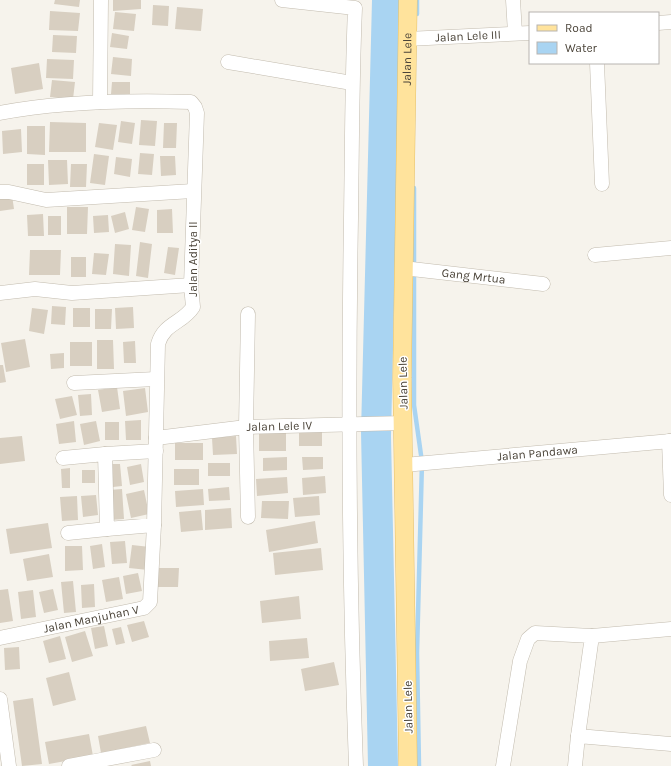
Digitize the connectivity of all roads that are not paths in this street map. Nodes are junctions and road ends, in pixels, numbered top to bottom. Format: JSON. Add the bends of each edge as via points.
{"nodes":[{"id":1,"x":101,"y":0,"type":"edge"},
{"id":2,"x":282,"y":0,"type":"edge"},
{"id":3,"x":408,"y":0,"type":"edge"},
{"id":4,"x":513,"y":0,"type":"edge"},
{"id":5,"x":355,"y":4,"type":"edge"},
{"id":6,"x":671,"y":22,"type":"edge"},
{"id":7,"x":659,"y":23,"type":"edge"},
{"id":8,"x":529,"y":33,"type":"edge"},
{"id":9,"x":515,"y":34,"type":"junction"},
{"id":10,"x":407,"y":39,"type":"junction"},
{"id":11,"x":228,"y":62,"type":"dead end"},
{"id":12,"x":597,"y":64,"type":"edge"},
{"id":13,"x":352,"y":83,"type":"junction"},
{"id":14,"x":100,"y":102,"type":"junction"},
{"id":15,"x":0,"y":113,"type":"edge"},
{"id":16,"x":602,"y":184,"type":"dead end"},
{"id":17,"x":193,"y":191,"type":"junction"},
{"id":18,"x":0,"y":192,"type":"edge"},
{"id":19,"x":671,"y":248,"type":"edge"},
{"id":20,"x":595,"y":255,"type":"dead end"},
{"id":21,"x":403,"y":268,"type":"junction"},
{"id":22,"x":543,"y":284,"type":"dead end"},
{"id":23,"x":191,"y":285,"type":"junction"},
{"id":24,"x":0,"y":293,"type":"edge"},
{"id":25,"x":248,"y":314,"type":"dead end"},
{"id":26,"x":156,"y":379,"type":"junction"},
{"id":27,"x":74,"y":383,"type":"dead end"},
{"id":28,"x":355,"y":424,"type":"junction"},
{"id":29,"x":397,"y":424,"type":"junction"},
{"id":30,"x":246,"y":427,"type":"junction"},
{"id":31,"x":670,"y":441,"type":"edge"},
{"id":32,"x":156,"y":444,"type":"junction"},
{"id":33,"x":105,"y":454,"type":"junction"},
{"id":34,"x":63,"y":458,"type":"dead end"},
{"id":35,"x":404,"y":465,"type":"junction"},
{"id":36,"x":671,"y":495,"type":"edge"},
{"id":37,"x":248,"y":517,"type":"dead end"},
{"id":38,"x":154,"y":524,"type":"junction"},
{"id":39,"x":107,"y":529,"type":"junction"},
{"id":40,"x":68,"y":533,"type":"dead end"},
{"id":41,"x":671,"y":629,"type":"edge"},
{"id":42,"x":592,"y":636,"type":"junction"},
{"id":43,"x":0,"y":638,"type":"edge"},
{"id":44,"x":0,"y":698,"type":"edge"},
{"id":45,"x":578,"y":736,"type":"junction"},
{"id":46,"x":3,"y":741,"type":"edge"},
{"id":47,"x":671,"y":744,"type":"edge"},
{"id":48,"x":154,"y":750,"type":"dead end"},
{"id":49,"x":8,"y":766,"type":"edge"},
{"id":50,"x":69,"y":766,"type":"edge"},
{"id":51,"x":356,"y":766,"type":"edge"},
{"id":52,"x":408,"y":766,"type":"edge"},
{"id":53,"x":503,"y":766,"type":"edge"},
{"id":54,"x":575,"y":766,"type":"edge"}],
"edges":[{"from":1,"to":14,"type":"street"},
{"from":2,"to":5,"type":"street"},
{"from":3,"to":10,"type":"main road","name":"Jalan Lele"},
{"from":4,"to":9,"type":"street"},
{"from":5,"to":13,"type":"street"},
{"from":6,"to":7,"type":"street"},
{"from":8,"to":9,"type":"street","name":"Jalan Lele III"},
{"from":9,"to":10,"type":"street","name":"Jalan Lele III"},
{"from":10,"to":21,"type":"main road","name":"Jalan Lele"},
{"from":11,"to":13,"type":"street"},
{"from":12,"to":16,"type":"street"},
{"from":13,"to":28,"type":"street"},
{"from":14,"to":15,"type":"street","name":"Jalan Aditya II","via":[[24,108]]},
{"from":14,"to":17,"type":"street","name":"Jalan Aditya II","via":[[191,102],[197,113]]},
{"from":17,"to":18,"type":"street","via":[[46,200]]},
{"from":17,"to":23,"type":"street","name":"Jalan Aditya II"},
{"from":19,"to":20,"type":"street"},
{"from":21,"to":22,"type":"street","name":"Gang Mrtua"},
{"from":21,"to":29,"type":"main road","name":"Jalan Lele","via":[[402,378]]},
{"from":23,"to":24,"type":"street","via":[[72,293],[35,289]]},
{"from":23,"to":26,"type":"street","name":"Jalan Aditya II","via":[[193,307],[161,335]]},
{"from":25,"to":30,"type":"street"},
{"from":26,"to":27,"type":"street"},
{"from":26,"to":32,"type":"street","name":"Jalan Aditya II"},
{"from":28,"to":29,"type":"street","name":"Jalan Lele IV"},
{"from":28,"to":30,"type":"street","name":"Jalan Lele IV"},
{"from":28,"to":51,"type":"street","via":[[352,669]]},
{"from":29,"to":35,"type":"main road","name":"Jalan Lele"},
{"from":30,"to":32,"type":"street","name":"Jalan Lele IV"},
{"from":30,"to":37,"type":"street"},
{"from":31,"to":35,"type":"street","name":"Jalan Pandawa"},
{"from":31,"to":36,"type":"street"},
{"from":32,"to":33,"type":"street","name":"Jalan Lele IV"},
{"from":32,"to":38,"type":"street","name":"Jalan Aditya II"},
{"from":33,"to":34,"type":"street"},
{"from":33,"to":39,"type":"street"},
{"from":35,"to":52,"type":"main road","name":"Jalan Lele"},
{"from":38,"to":39,"type":"street"},
{"from":38,"to":43,"type":"street","name":"Jalan Manjuhan V","via":[[148,606]]},
{"from":39,"to":40,"type":"street"},
{"from":41,"to":42,"type":"street"},
{"from":42,"to":45,"type":"street"},
{"from":42,"to":53,"type":"street","via":[[535,634],[528,639],[520,661]]},
{"from":44,"to":46,"type":"street"},
{"from":45,"to":47,"type":"street"},
{"from":45,"to":54,"type":"street"},
{"from":46,"to":49,"type":"street"},
{"from":48,"to":50,"type":"street"}]}
